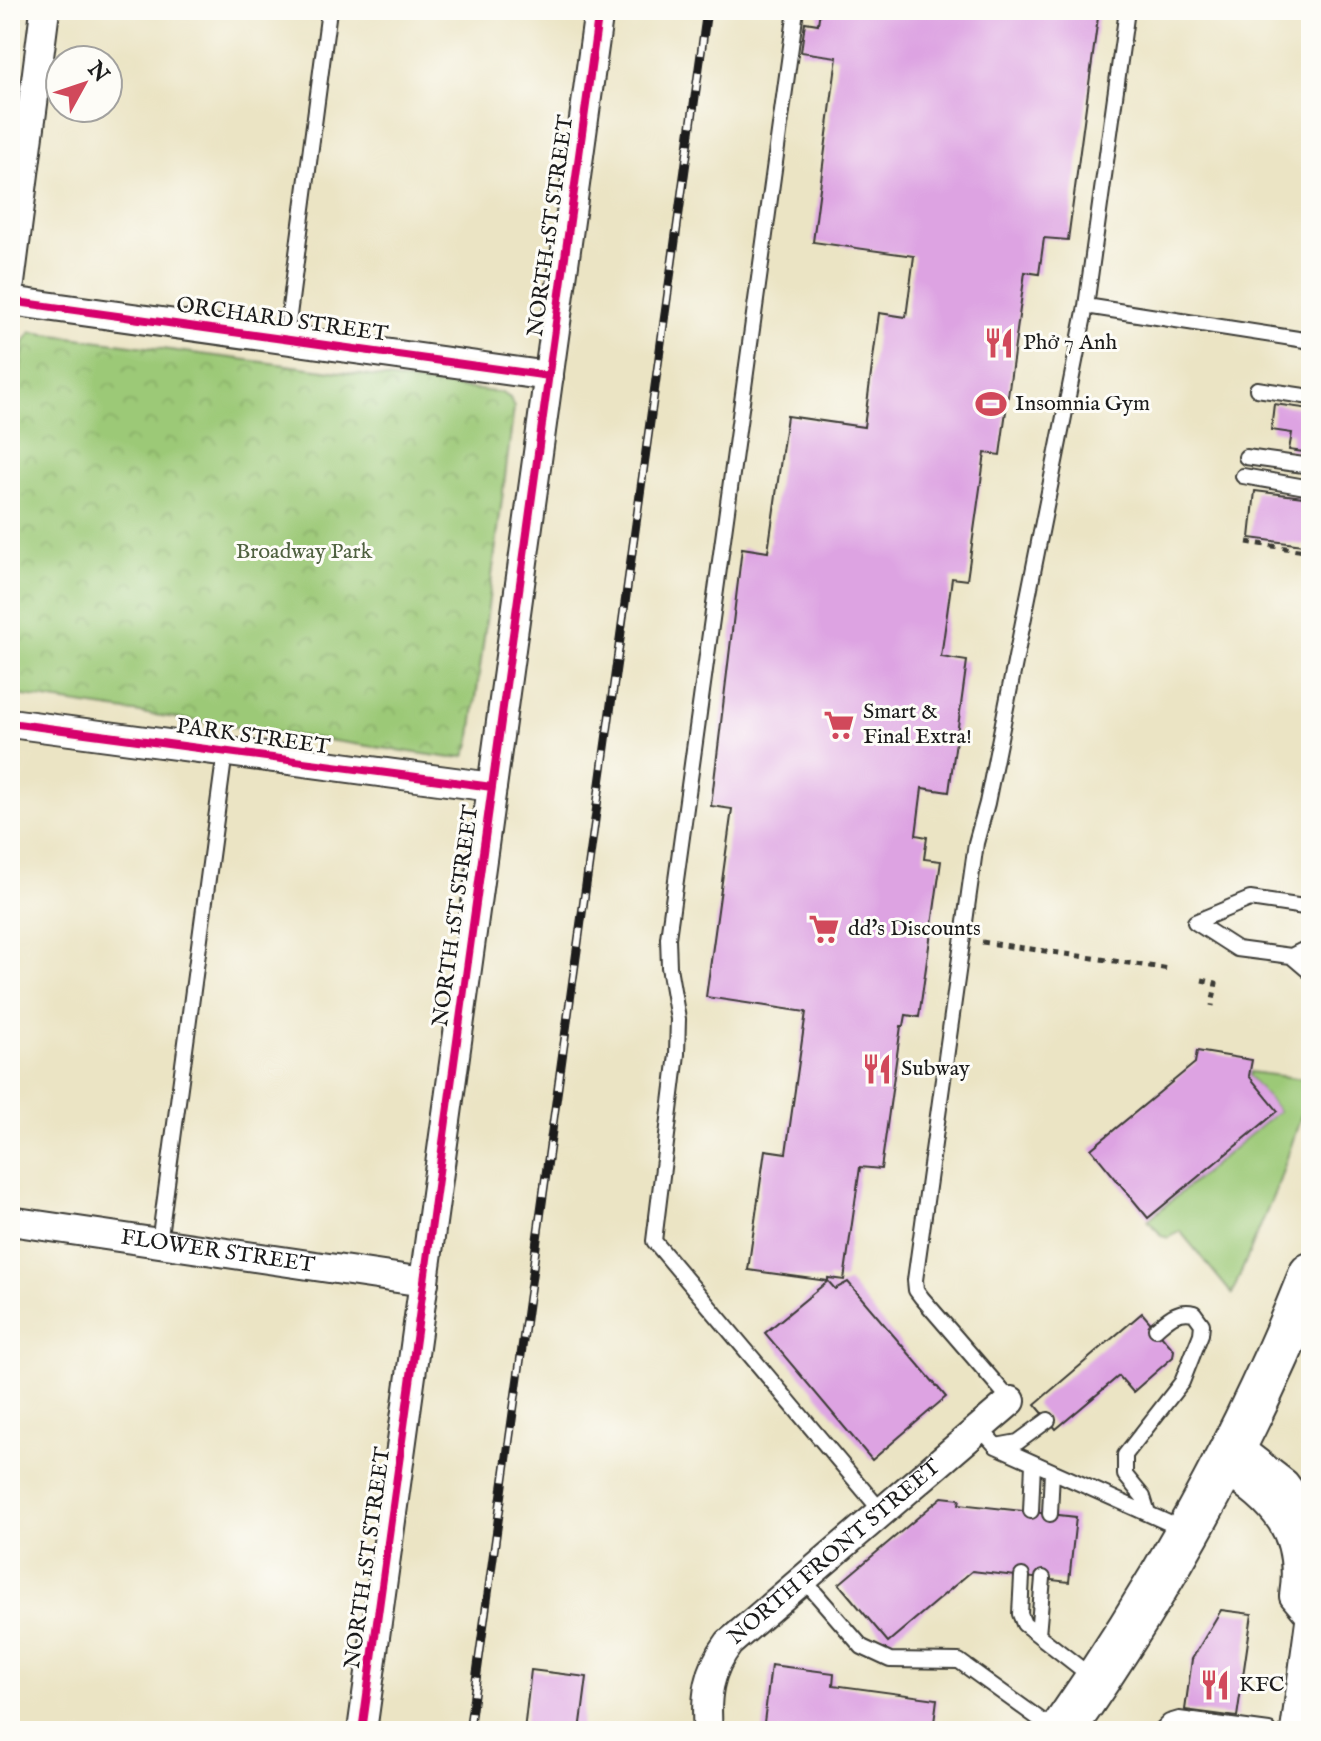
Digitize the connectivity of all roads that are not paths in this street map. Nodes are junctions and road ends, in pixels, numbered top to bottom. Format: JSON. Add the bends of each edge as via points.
{"nodes":[{"id":1,"x":45,"y":10,"type":"edge"},
{"id":2,"x":329,"y":10,"type":"edge"},
{"id":3,"x":599,"y":10,"type":"edge"},
{"id":4,"x":796,"y":10,"type":"edge"},
{"id":5,"x":1127,"y":10,"type":"edge"},
{"id":6,"x":10,"y":283,"type":"edge"},
{"id":7,"x":10,"y":301,"type":"edge"},
{"id":8,"x":1086,"y":306,"type":"junction"},
{"id":9,"x":286,"y":338,"type":"junction"},
{"id":10,"x":1311,"y":341,"type":"edge"},
{"id":11,"x":549,"y":376,"type":"junction"},
{"id":12,"x":1257,"y":389,"type":"dead end"},
{"id":13,"x":1311,"y":397,"type":"edge"},
{"id":14,"x":1246,"y":457,"type":"dead end"},
{"id":15,"x":1311,"y":466,"type":"edge"},
{"id":16,"x":1243,"y":476,"type":"dead end"},
{"id":17,"x":1311,"y":488,"type":"edge"},
{"id":18,"x":10,"y":723,"type":"edge"},
{"id":19,"x":225,"y":752,"type":"junction"},
{"id":20,"x":492,"y":787,"type":"junction"},
{"id":21,"x":1311,"y":908,"type":"edge"},
{"id":22,"x":1311,"y":949,"type":"edge"},
{"id":23,"x":1291,"y":956,"type":"junction"},
{"id":24,"x":1311,"y":973,"type":"edge"},
{"id":25,"x":10,"y":1221,"type":"edge"},
{"id":26,"x":159,"y":1243,"type":"junction"},
{"id":27,"x":1311,"y":1275,"type":"edge"},
{"id":28,"x":424,"y":1282,"type":"junction"},
{"id":29,"x":1156,"y":1329,"type":"dead end"},
{"id":30,"x":1011,"y":1401,"type":"joint"},
{"id":31,"x":1048,"y":1420,"type":"dead end"},
{"id":32,"x":988,"y":1437,"type":"junction"},
{"id":33,"x":1230,"y":1458,"type":"junction"},
{"id":34,"x":1033,"y":1463,"type":"junction"},
{"id":35,"x":1052,"y":1471,"type":"junction"},
{"id":36,"x":1302,"y":1494,"type":"edge"},
{"id":37,"x":1031,"y":1511,"type":"dead end"},
{"id":38,"x":882,"y":1512,"type":"junction"},
{"id":39,"x":1148,"y":1513,"type":"junction"},
{"id":40,"x":1050,"y":1514,"type":"dead end"},
{"id":41,"x":1311,"y":1519,"type":"edge"},
{"id":42,"x":1188,"y":1533,"type":"junction"},
{"id":43,"x":1022,"y":1576,"type":"dead end"},
{"id":44,"x":1043,"y":1578,"type":"dead end"},
{"id":45,"x":803,"y":1579,"type":"junction"},
{"id":46,"x":1310,"y":1615,"type":"edge"},
{"id":47,"x":1038,"y":1635,"type":"junction"},
{"id":48,"x":1096,"y":1681,"type":"junction"},
{"id":49,"x":362,"y":1731,"type":"edge"},
{"id":50,"x":708,"y":1731,"type":"edge"},
{"id":51,"x":1059,"y":1731,"type":"edge"},
{"id":52,"x":1160,"y":1731,"type":"edge"},
{"id":53,"x":1269,"y":1731,"type":"edge"},
{"id":54,"x":1295,"y":1731,"type":"edge"}],
"edges":[{"from":1,"to":6,"type":"street"},
{"from":2,"to":9,"type":"lane"},
{"from":3,"to":11,"type":"street","name":"NORTH 1ST STREET"},
{"from":4,"to":38,"type":"lane","via":[[668,938],[677,1054],[654,1241]]},
{"from":5,"to":8,"type":"lane"},
{"from":7,"to":9,"type":"street","name":"ORCHARD STREET"},
{"from":8,"to":10,"type":"lane"},
{"from":8,"to":30,"type":"lane","via":[[976,843],[915,1280],[922,1298]]},
{"from":9,"to":11,"type":"street","name":"ORCHARD STREET"},
{"from":11,"to":20,"type":"street","name":"NORTH 1ST STREET"},
{"from":12,"to":13,"type":"lane"},
{"from":14,"to":15,"type":"lane"},
{"from":16,"to":17,"type":"lane"},
{"from":18,"to":19,"type":"street","name":"PARK STREET"},
{"from":19,"to":20,"type":"street","name":"PARK STREET"},
{"from":19,"to":26,"type":"lane"},
{"from":20,"to":28,"type":"street","name":"NORTH 1ST STREET"},
{"from":21,"to":23,"type":"lane","via":[[1250,899],[1195,922],[1237,949]]},
{"from":22,"to":23,"type":"lane"},
{"from":23,"to":24,"type":"lane"},
{"from":25,"to":26,"type":"street","name":"FLOWER STREET"},
{"from":26,"to":28,"type":"street","name":"FLOWER STREET"},
{"from":27,"to":33,"type":"main road"},
{"from":28,"to":49,"type":"street","name":"NORTH 1ST STREET"},
{"from":29,"to":39,"type":"lane","via":[[1183,1311],[1194,1313],[1202,1324],[1182,1382],[1125,1455],[1127,1479],[1143,1497]]},
{"from":30,"to":32,"type":"street","name":"NORTH FRONT STREET"},
{"from":31,"to":32,"type":"lane","via":[[1018,1442]]},
{"from":32,"to":34,"type":"lane"},
{"from":32,"to":38,"type":"street","name":"NORTH FRONT STREET"},
{"from":33,"to":36,"type":"street","via":[[1272,1473]]},
{"from":33,"to":42,"type":"main road"},
{"from":33,"to":46,"type":"street","via":[[1288,1532],[1297,1554],[1294,1596]]},
{"from":34,"to":35,"type":"lane"},
{"from":34,"to":37,"type":"lane"},
{"from":35,"to":39,"type":"lane"},
{"from":35,"to":40,"type":"lane"},
{"from":36,"to":41,"type":"street"},
{"from":38,"to":45,"type":"street","name":"NORTH FRONT STREET"},
{"from":39,"to":42,"type":"lane"},
{"from":42,"to":48,"type":"main road"},
{"from":43,"to":47,"type":"lane","via":[[1021,1617]]},
{"from":44,"to":47,"type":"lane"},
{"from":45,"to":50,"type":"street","name":"NORTH FRONT STREET","via":[[741,1630],[717,1659],[707,1696]]},
{"from":45,"to":51,"type":"lane","via":[[862,1647],[890,1660],[959,1661]]},
{"from":46,"to":54,"type":"street"},
{"from":47,"to":48,"type":"lane"},
{"from":48,"to":51,"type":"main road"},
{"from":52,"to":53,"type":"lane","via":[[1179,1719]]}]}
